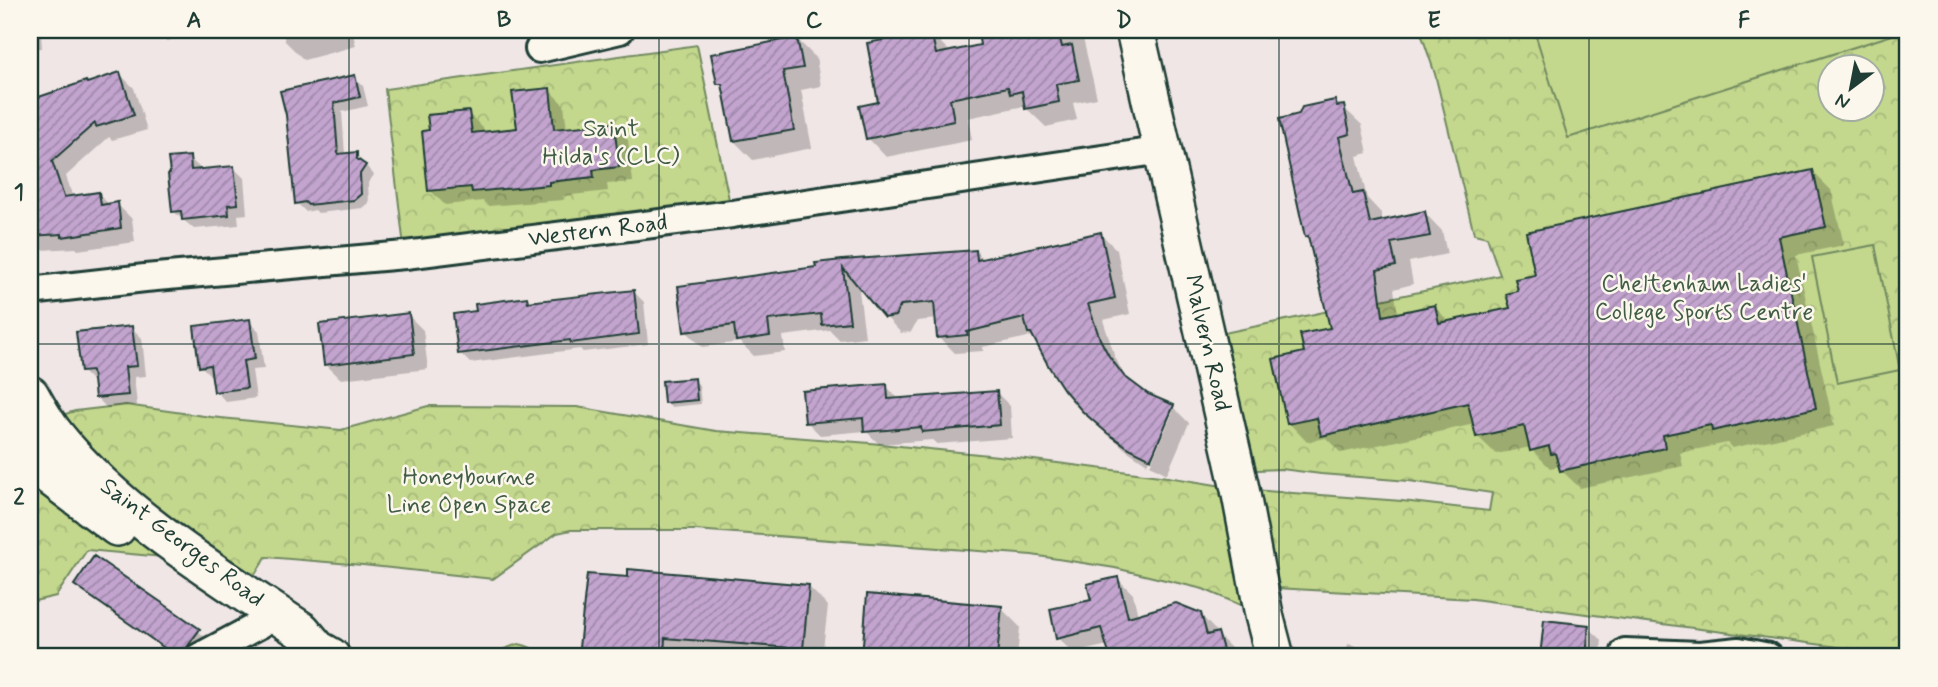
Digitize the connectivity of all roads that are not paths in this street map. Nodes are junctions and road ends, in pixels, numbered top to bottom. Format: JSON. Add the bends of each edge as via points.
{"nodes":[{"id":1,"x":620,"y":30,"type":"edge"},
{"id":2,"x":1135,"y":30,"type":"edge"},
{"id":3,"x":540,"y":49,"type":"dead end"},
{"id":4,"x":1163,"y":150,"type":"junction"},
{"id":5,"x":30,"y":291,"type":"edge"},
{"id":6,"x":30,"y":395,"type":"edge"},
{"id":7,"x":43,"y":458,"type":"edge"},
{"id":8,"x":268,"y":618,"type":"junction"},
{"id":9,"x":324,"y":653,"type":"edge"},
{"id":10,"x":199,"y":657,"type":"edge"},
{"id":11,"x":1275,"y":657,"type":"edge"},
{"id":12,"x":1625,"y":657,"type":"edge"},
{"id":13,"x":1769,"y":657,"type":"edge"}],
"edges":[{"from":1,"to":3,"type":"street"},
{"from":2,"to":4,"type":"street","name":"Malvern Road"},
{"from":4,"to":5,"type":"street","name":"Western Road","via":[[732,214],[405,255]]},
{"from":4,"to":11,"type":"street","name":"Malvern Road"},
{"from":6,"to":7,"type":"street","name":"Saint Georges Road"},
{"from":7,"to":8,"type":"street","name":"Saint Georges Road","via":[[176,558]]},
{"from":8,"to":9,"type":"street","name":"Saint Georges Road","via":[[294,645]]},
{"from":8,"to":10,"type":"street"},
{"from":12,"to":13,"type":"street","via":[[1625,652],[1700,655],[1739,651]]}]}
